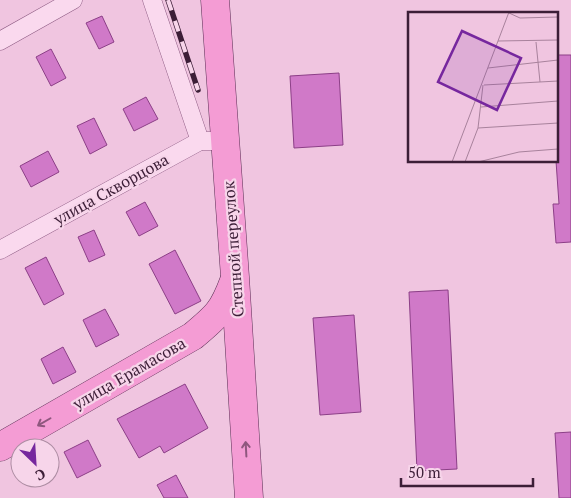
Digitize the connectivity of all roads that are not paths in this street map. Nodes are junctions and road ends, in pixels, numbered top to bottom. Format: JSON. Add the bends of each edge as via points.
{"nodes":[{"id":1,"x":73,"y":0,"type":"edge"},
{"id":2,"x":152,"y":0,"type":"edge"},
{"id":3,"x":215,"y":0,"type":"edge"},
{"id":4,"x":0,"y":41,"type":"edge"},
{"id":5,"x":213,"y":141,"type":"junction"},
{"id":6,"x":0,"y":250,"type":"edge"},
{"id":7,"x":236,"y":277,"type":"junction"},
{"id":8,"x":193,"y":336,"type":"junction"},
{"id":9,"x":241,"y":371,"type":"junction"},
{"id":10,"x":0,"y":447,"type":"edge"},
{"id":11,"x":249,"y":498,"type":"edge"}],
"edges":[{"from":1,"to":4,"type":"street"},
{"from":2,"to":5,"type":"street"},
{"from":3,"to":5,"type":"main road","name":"Степной переулок"},
{"from":5,"to":6,"type":"street","name":"улица Скворцова"},
{"from":5,"to":7,"type":"main road","name":"Степной переулок"},
{"from":7,"to":8,"type":"main road","name":"улица Ерамасова","via":[[226,304]]},
{"from":7,"to":9,"type":"main road","name":"Степной переулок"},
{"from":8,"to":9,"type":"main road","via":[[208,336],[230,347]]},
{"from":8,"to":10,"type":"main road","name":"улица Ерамасова","one_way":true},
{"from":11,"to":9,"type":"main road","name":"Степной переулок","one_way":true}]}
